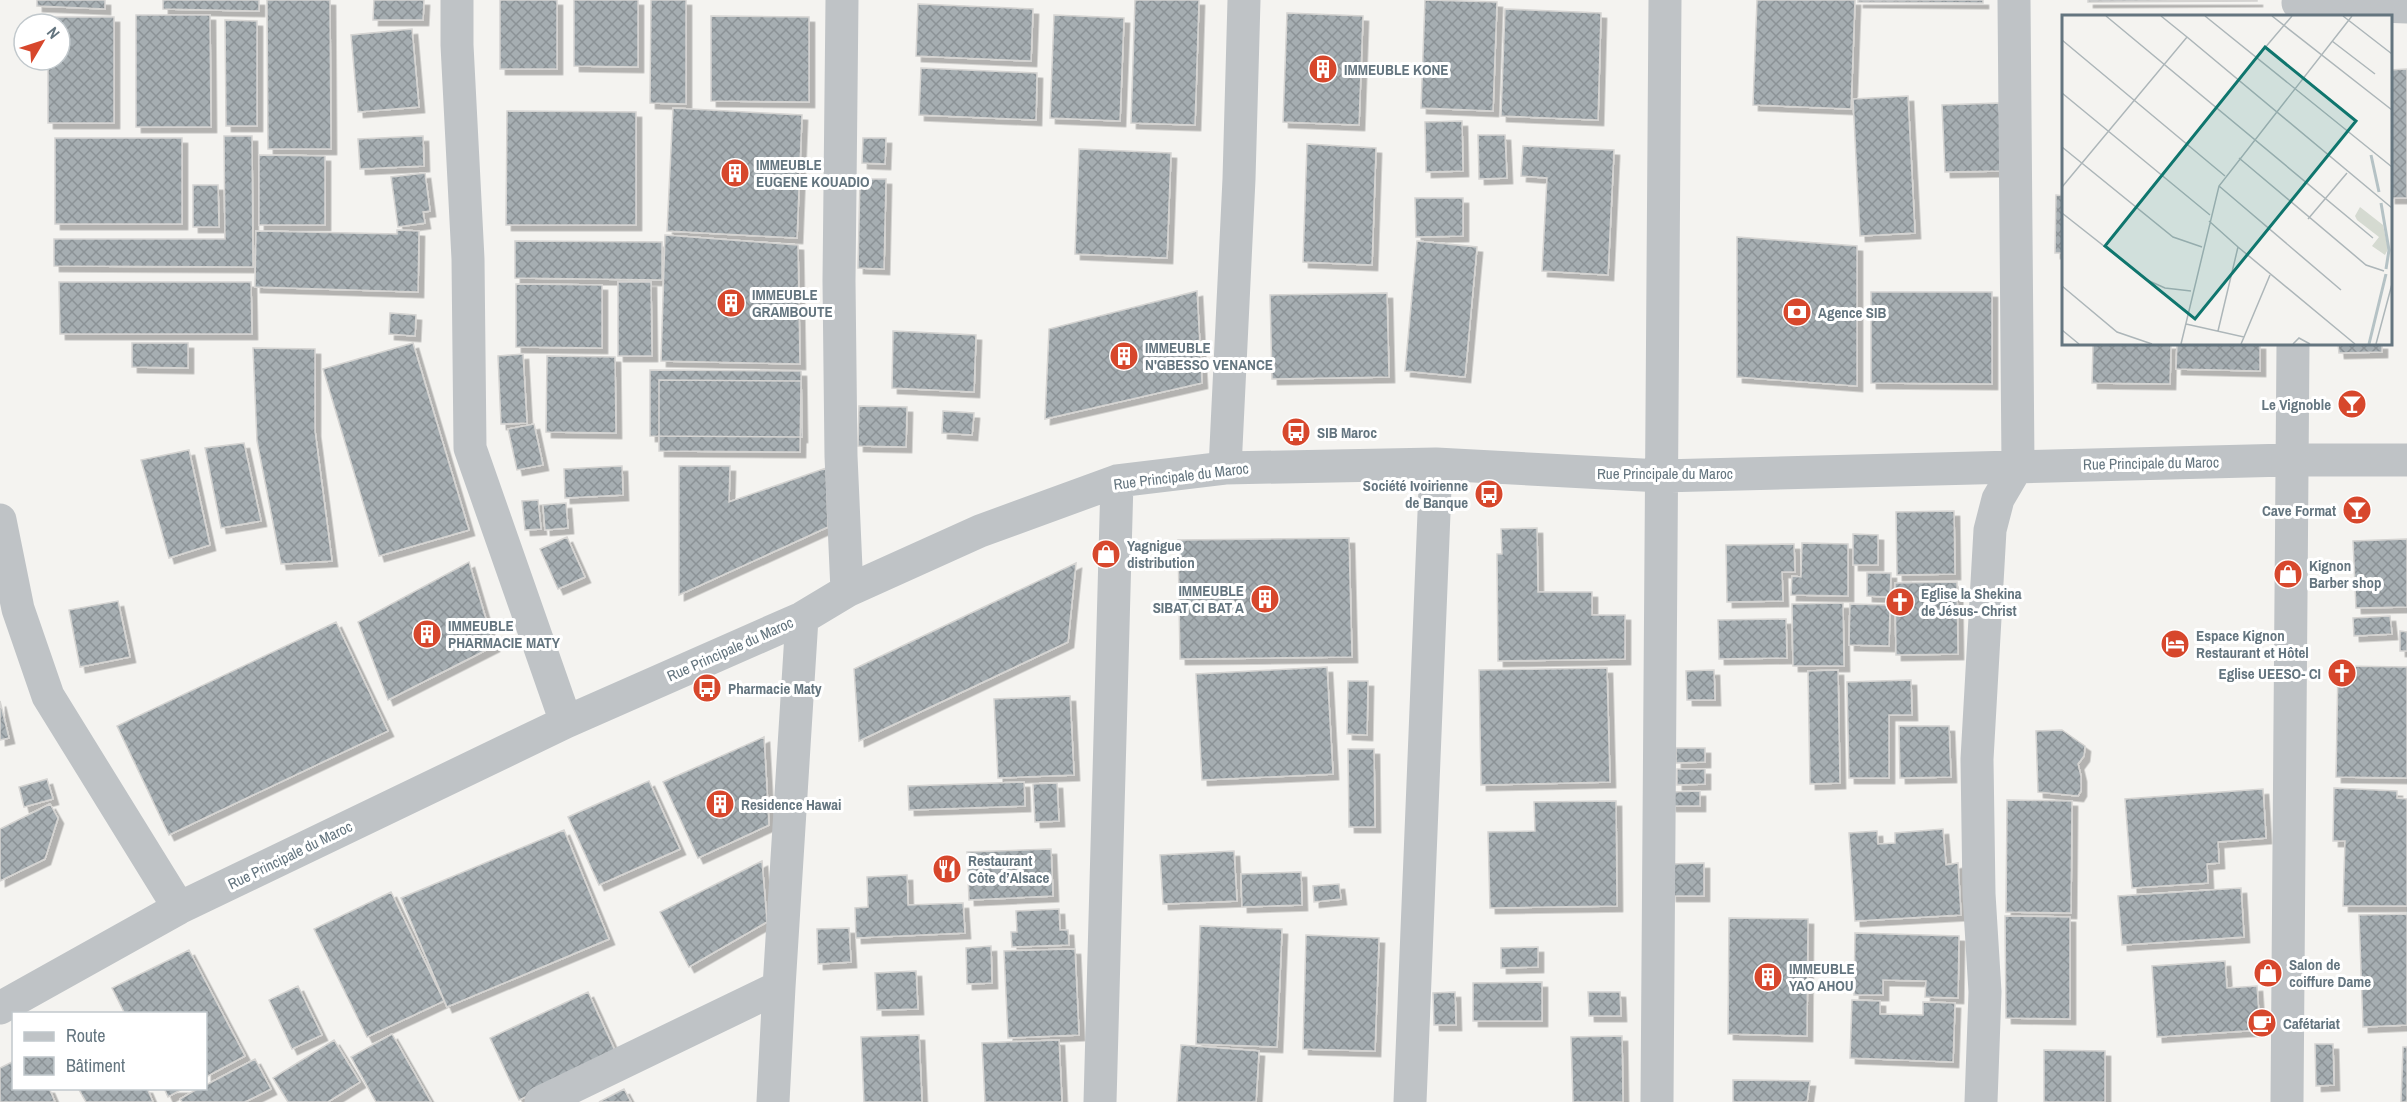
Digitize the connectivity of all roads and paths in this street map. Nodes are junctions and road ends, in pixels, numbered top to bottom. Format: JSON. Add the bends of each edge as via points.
{"nodes":[{"id":1,"x":458,"y":0,"type":"edge"},
{"id":2,"x":842,"y":0,"type":"edge"},
{"id":3,"x":1244,"y":0,"type":"edge"},
{"id":4,"x":1665,"y":0,"type":"edge"},
{"id":5,"x":2014,"y":0,"type":"edge"},
{"id":6,"x":2298,"y":6,"type":"edge"},
{"id":7,"x":2407,"y":7,"type":"edge"},
{"id":8,"x":2293,"y":345,"type":"edge"},
{"id":9,"x":2291,"y":460,"type":"junction"},
{"id":10,"x":2407,"y":460,"type":"edge"},
{"id":11,"x":1436,"y":464,"type":"junction"},
{"id":12,"x":2018,"y":465,"type":"junction"},
{"id":13,"x":1225,"y":468,"type":"junction"},
{"id":14,"x":1661,"y":476,"type":"junction"},
{"id":15,"x":1117,"y":481,"type":"junction"},
{"id":16,"x":0,"y":520,"type":"edge"},
{"id":17,"x":847,"y":591,"type":"junction"},
{"id":18,"x":802,"y":618,"type":"junction"},
{"id":19,"x":566,"y":722,"type":"junction"},
{"id":20,"x":179,"y":908,"type":"junction"},
{"id":21,"x":779,"y":987,"type":"junction"},
{"id":22,"x":0,"y":1008,"type":"edge"},
{"id":23,"x":541,"y":1102,"type":"edge"},
{"id":24,"x":773,"y":1102,"type":"edge"},
{"id":25,"x":1100,"y":1102,"type":"edge"},
{"id":26,"x":1410,"y":1102,"type":"edge"},
{"id":27,"x":1656,"y":1102,"type":"edge"},
{"id":28,"x":1981,"y":1102,"type":"edge"},
{"id":29,"x":2287,"y":1102,"type":"edge"}],
"edges":[{"from":1,"to":19,"type":"street","via":[[468,260],[470,448]]},
{"from":2,"to":17,"type":"street","via":[[839,281]]},
{"from":3,"to":13,"type":"street"},
{"from":4,"to":14,"type":"street"},
{"from":5,"to":12,"type":"street"},
{"from":6,"to":7,"type":"street"},
{"from":8,"to":9,"type":"street"},
{"from":9,"to":10,"type":"street","name":"Rue Principale du Maroc"},
{"from":9,"to":12,"type":"street","name":"Rue Principale du Maroc"},
{"from":9,"to":29,"type":"street"},
{"from":11,"to":13,"type":"street","name":"Rue Principale du Maroc"},
{"from":11,"to":14,"type":"street","name":"Rue Principale du Maroc"},
{"from":11,"to":26,"type":"street"},
{"from":12,"to":14,"type":"street","name":"Rue Principale du Maroc"},
{"from":12,"to":28,"type":"street","via":[[1998,499],[1989,541],[1977,759],[1985,992]]},
{"from":13,"to":15,"type":"street","name":"Rue Principale du Maroc"},
{"from":14,"to":27,"type":"street"},
{"from":15,"to":17,"type":"street","name":"Rue Principale du Maroc","via":[[980,531]]},
{"from":15,"to":25,"type":"street"},
{"from":16,"to":20,"type":"street","via":[[18,609],[48,696]]},
{"from":17,"to":18,"type":"street","name":"Rue Principale du Maroc"},
{"from":18,"to":19,"type":"street","name":"Rue Principale du Maroc"},
{"from":18,"to":21,"type":"street"},
{"from":19,"to":20,"type":"street","name":"Rue Principale du Maroc"},
{"from":20,"to":22,"type":"street","name":"Rue Principale du Maroc"},
{"from":21,"to":23,"type":"street"},
{"from":21,"to":24,"type":"street"}]}
